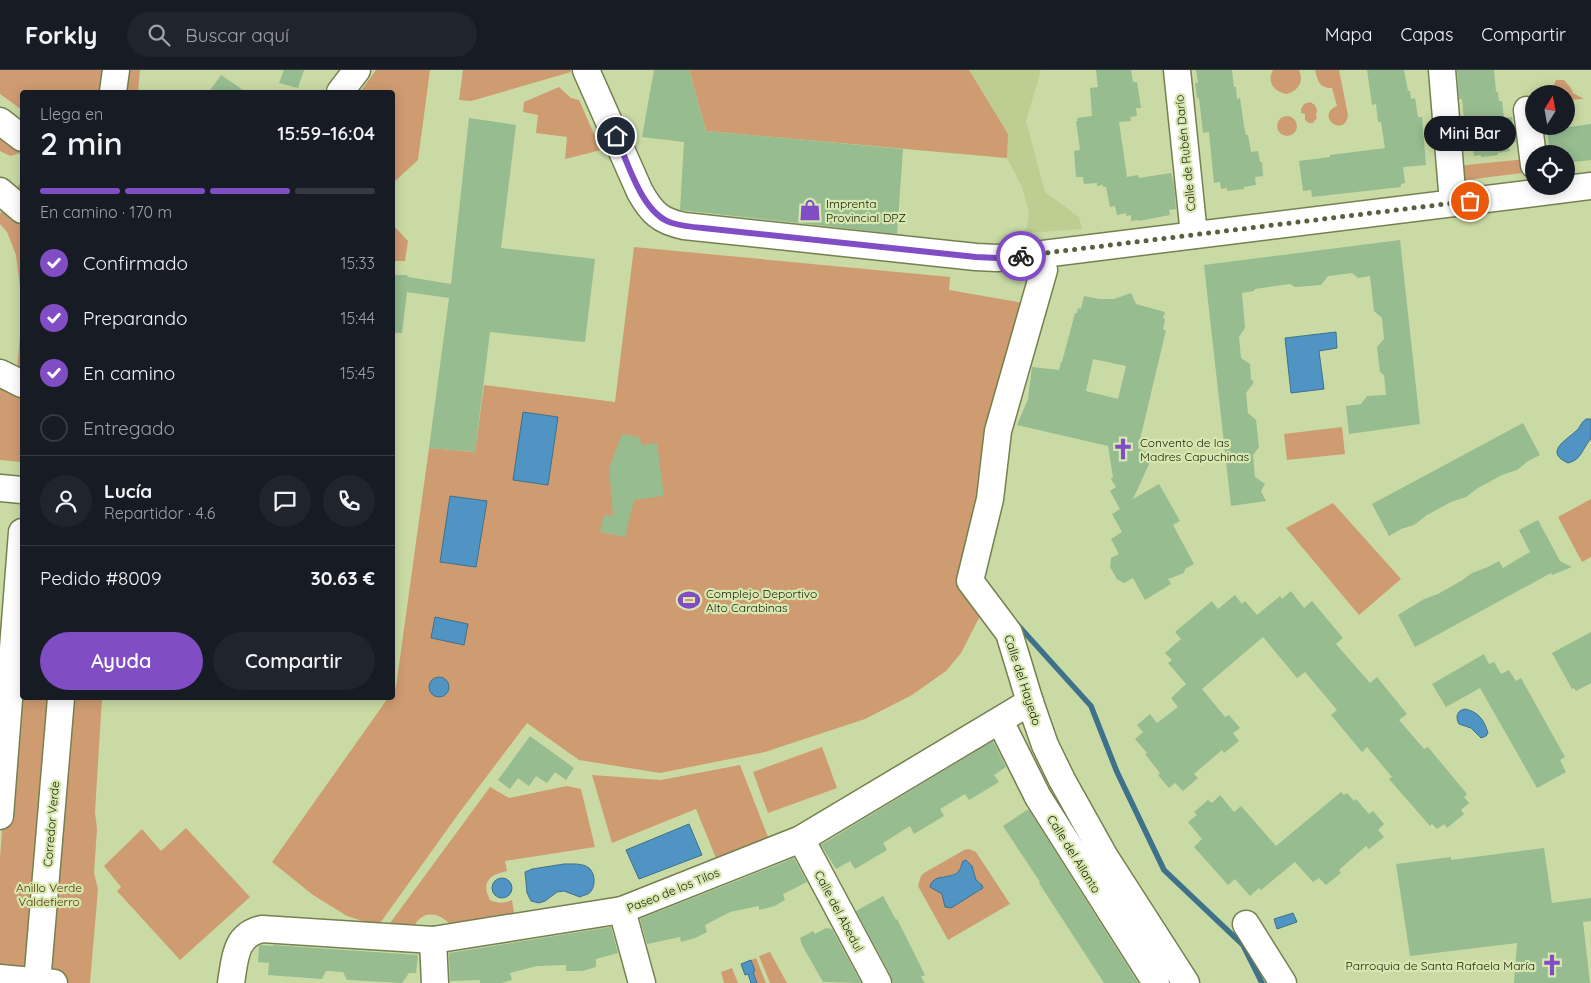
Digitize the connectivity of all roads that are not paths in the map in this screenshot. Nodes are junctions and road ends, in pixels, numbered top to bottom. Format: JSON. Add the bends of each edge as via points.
{"nodes":[{"id":1,"x":116,"y":70,"type":"edge"},
{"id":2,"x":357,"y":70,"type":"edge"},
{"id":3,"x":586,"y":70,"type":"edge"},
{"id":4,"x":1176,"y":70,"type":"edge"},
{"id":5,"x":1442,"y":70,"type":"edge"},
{"id":6,"x":113,"y":90,"type":"edge"},
{"id":7,"x":342,"y":90,"type":"edge"},
{"id":8,"x":0,"y":122,"type":"edge"},
{"id":9,"x":20,"y":137,"type":"edge"},
{"id":10,"x":1591,"y":186,"type":"edge"},
{"id":11,"x":1575,"y":187,"type":"edge"},
{"id":12,"x":0,"y":191,"type":"edge"},
{"id":13,"x":1525,"y":191,"type":"edge"},
{"id":14,"x":1454,"y":203,"type":"junction"},
{"id":15,"x":20,"y":208,"type":"edge"},
{"id":16,"x":1194,"y":235,"type":"junction"},
{"id":17,"x":1044,"y":270,"type":"dead end"},
{"id":18,"x":0,"y":373,"type":"edge"},
{"id":19,"x":20,"y":383,"type":"edge"},
{"id":20,"x":0,"y":488,"type":"edge"},
{"id":21,"x":20,"y":490,"type":"edge"},
{"id":22,"x":20,"y":553,"type":"edge"},
{"id":23,"x":61,"y":700,"type":"edge"},
{"id":24,"x":1030,"y":702,"type":"junction"},
{"id":25,"x":1000,"y":721,"type":"junction"},
{"id":26,"x":3,"y":730,"type":"edge"},
{"id":27,"x":0,"y":816,"type":"edge"},
{"id":28,"x":801,"y":839,"type":"junction"},
{"id":29,"x":622,"y":910,"type":"junction"},
{"id":30,"x":1246,"y":924,"type":"dead end"},
{"id":31,"x":433,"y":940,"type":"junction"},
{"id":32,"x":0,"y":978,"type":"edge"},
{"id":33,"x":43,"y":982,"type":"edge"},
{"id":34,"x":231,"y":983,"type":"edge"},
{"id":35,"x":435,"y":983,"type":"edge"},
{"id":36,"x":642,"y":983,"type":"edge"},
{"id":37,"x":878,"y":983,"type":"edge"},
{"id":38,"x":1156,"y":983,"type":"edge"},
{"id":39,"x":1186,"y":983,"type":"edge"},
{"id":40,"x":1283,"y":983,"type":"edge"}],
"edges":[{"from":1,"to":6,"type":"street"},
{"from":2,"to":7,"type":"street"},
{"from":3,"to":16,"type":"street","via":[[640,192],[649,208],[670,223],[997,258]]},
{"from":4,"to":16,"type":"street","name":"Calle de Rubén Darío"},
{"from":5,"to":14,"type":"street"},
{"from":8,"to":9,"type":"street"},
{"from":10,"to":11,"type":"street"},
{"from":12,"to":15,"type":"street"},
{"from":13,"to":14,"type":"street"},
{"from":14,"to":16,"type":"street"},
{"from":17,"to":24,"type":"street","name":"Calle del Hayedo","via":[[998,431],[990,499],[970,581],[1009,633]]},
{"from":18,"to":19,"type":"street"},
{"from":20,"to":21,"type":"street"},
{"from":22,"to":26,"type":"street"},
{"from":23,"to":33,"type":"street","name":"Corredor Verde"},
{"from":24,"to":25,"type":"street","name":"Paseo de los Tilos"},
{"from":24,"to":39,"type":"street","name":"Calle del Hayedo","via":[[1045,745],[1083,819]]},
{"from":25,"to":28,"type":"street","name":"Paseo de los Tilos"},
{"from":25,"to":38,"type":"street","name":"Calle del Ailanto","via":[[1038,797]]},
{"from":26,"to":27,"type":"street"},
{"from":28,"to":29,"type":"street","name":"Paseo de los Tilos"},
{"from":28,"to":37,"type":"street","name":"Calle del Abedul"},
{"from":29,"to":31,"type":"street","name":"Paseo de los Tilos"},
{"from":29,"to":36,"type":"street"},
{"from":30,"to":40,"type":"street"},
{"from":31,"to":34,"type":"street","name":"Paseo de los Tilos","via":[[262,929],[246,935],[240,943]]},
{"from":31,"to":35,"type":"street"},
{"from":32,"to":33,"type":"street","name":"Corredor Verde"}]}
